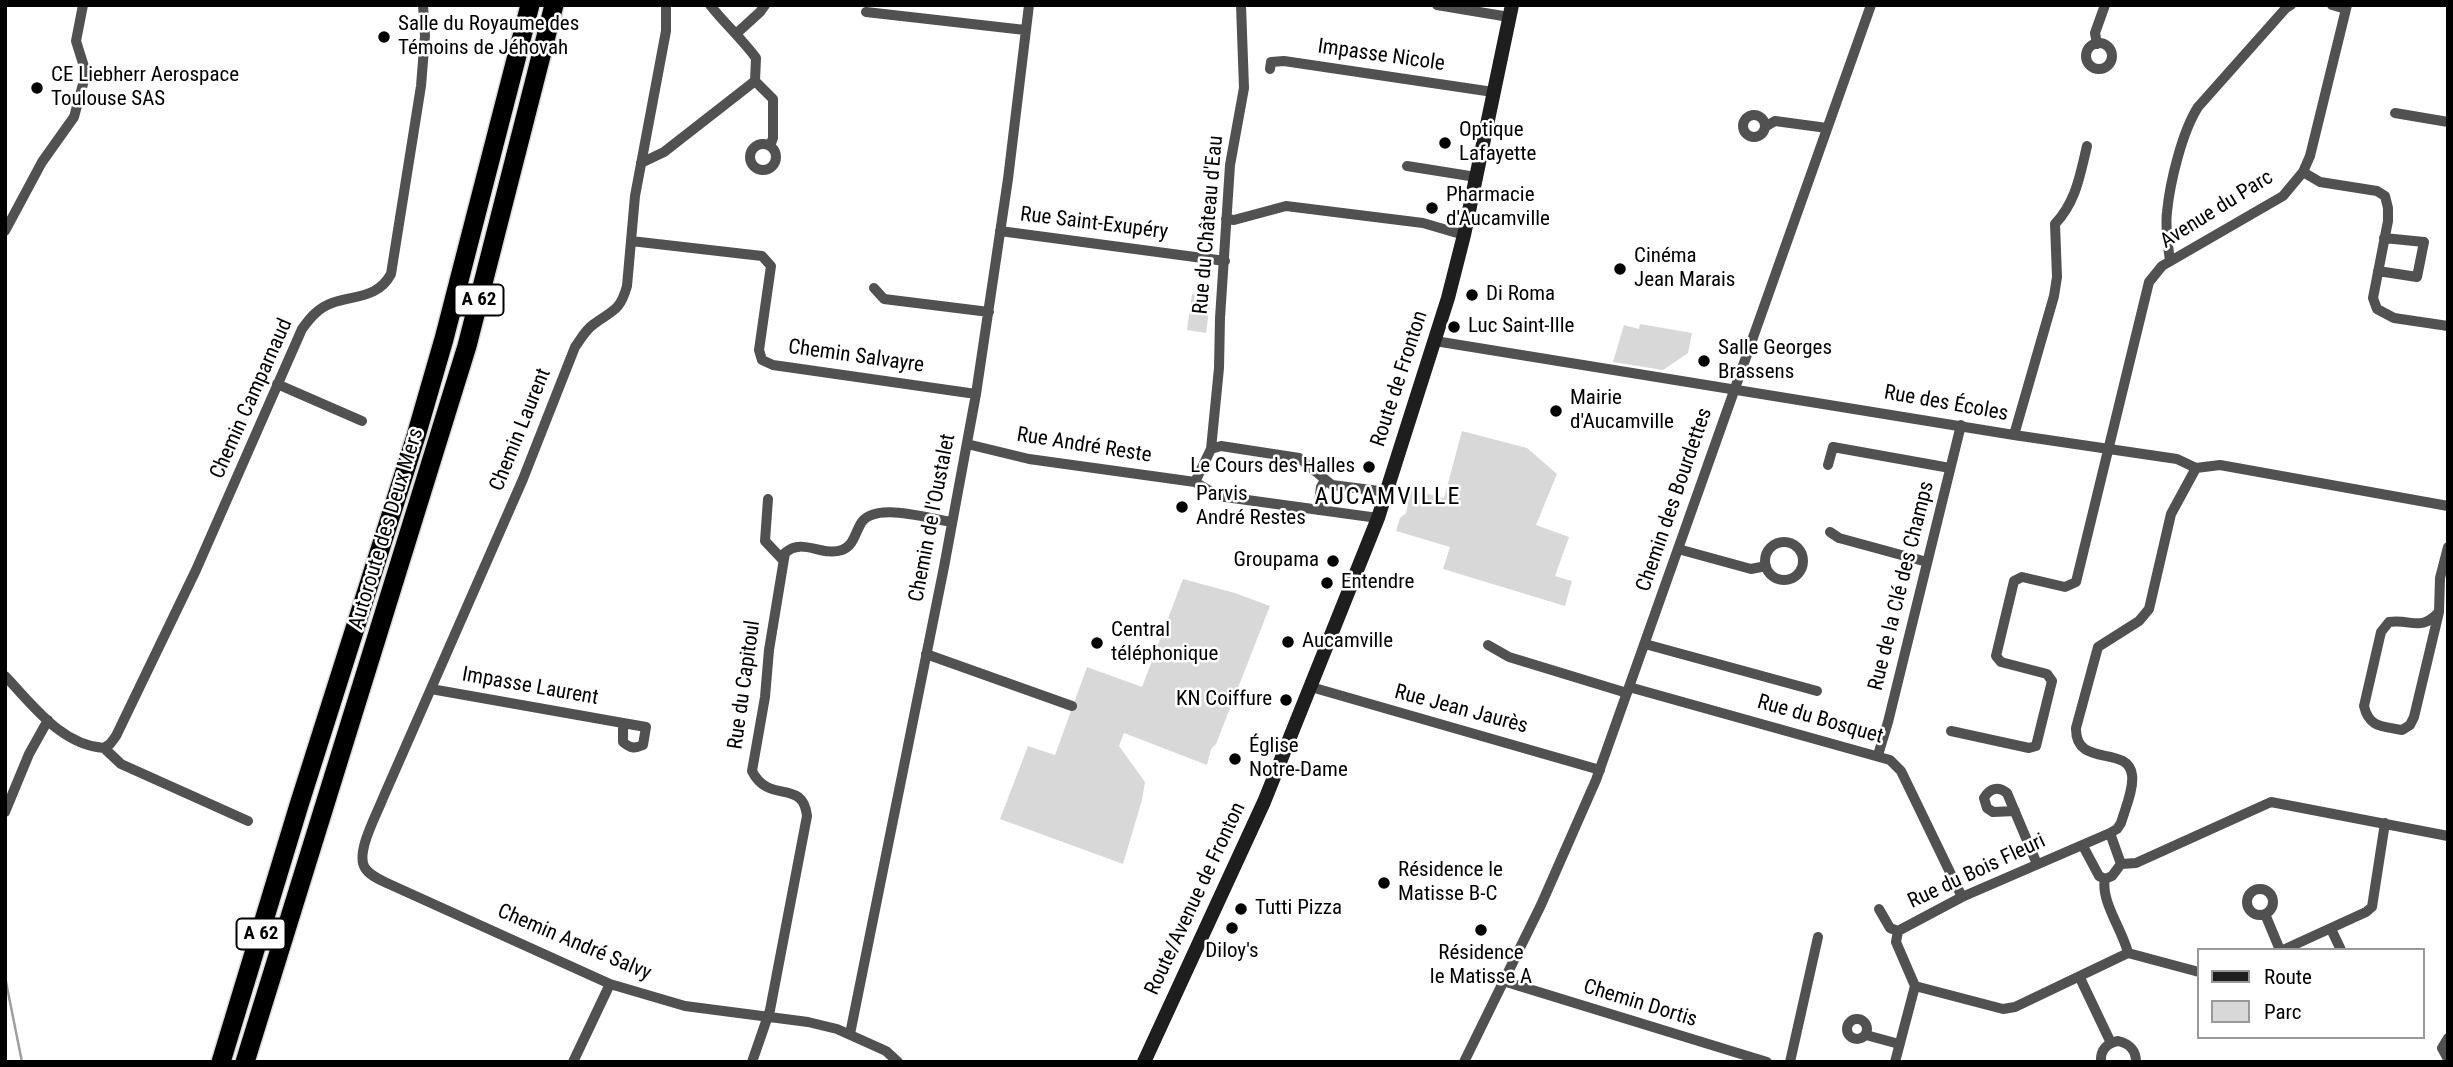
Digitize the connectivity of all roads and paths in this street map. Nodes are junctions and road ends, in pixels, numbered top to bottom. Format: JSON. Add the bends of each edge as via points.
{"nodes":[{"id":1,"x":83,"y":5,"type":"edge"},
{"id":2,"x":423,"y":5,"type":"edge"},
{"id":3,"x":530,"y":5,"type":"edge"},
{"id":4,"x":554,"y":5,"type":"edge"},
{"id":5,"x":666,"y":5,"type":"edge"},
{"id":6,"x":710,"y":5,"type":"edge"},
{"id":7,"x":765,"y":5,"type":"edge"},
{"id":8,"x":1029,"y":5,"type":"edge"},
{"id":9,"x":1241,"y":5,"type":"edge"},
{"id":10,"x":1437,"y":5,"type":"edge"},
{"id":11,"x":1871,"y":5,"type":"edge"},
{"id":12,"x":2105,"y":5,"type":"edge"},
{"id":13,"x":2291,"y":5,"type":"edge"},
{"id":14,"x":2332,"y":5,"type":"edge"},
{"id":15,"x":2346,"y":7,"type":"edge"},
{"id":16,"x":1511,"y":11,"type":"edge"},
{"id":17,"x":866,"y":12,"type":"dead end"},
{"id":18,"x":1025,"y":30,"type":"junction"},
{"id":19,"x":737,"y":33,"type":"junction"},
{"id":20,"x":2097,"y":44,"type":"dead end"},
{"id":21,"x":1270,"y":69,"type":"dead end"},
{"id":22,"x":755,"y":81,"type":"junction"},
{"id":23,"x":1493,"y":92,"type":"junction"},
{"id":24,"x":2395,"y":113,"type":"dead end"},
{"id":25,"x":2448,"y":122,"type":"edge"},
{"id":26,"x":1765,"y":127,"type":"dead end"},
{"id":27,"x":1827,"y":128,"type":"junction"},
{"id":28,"x":770,"y":146,"type":"dead end"},
{"id":29,"x":2087,"y":146,"type":"dead end"},
{"id":30,"x":641,"y":163,"type":"junction"},
{"id":31,"x":1407,"y":166,"type":"dead end"},
{"id":32,"x":2303,"y":173,"type":"junction"},
{"id":33,"x":1476,"y":177,"type":"junction"},
{"id":34,"x":1226,"y":219,"type":"junction"},
{"id":35,"x":5,"y":231,"type":"edge"},
{"id":36,"x":1000,"y":232,"type":"junction"},
{"id":37,"x":1464,"y":234,"type":"junction"},
{"id":38,"x":2384,"y":237,"type":"junction"},
{"id":39,"x":631,"y":241,"type":"junction"},
{"id":40,"x":1225,"y":261,"type":"junction"},
{"id":41,"x":2171,"y":261,"type":"junction"},
{"id":42,"x":2378,"y":271,"type":"junction"},
{"id":43,"x":874,"y":288,"type":"dead end"},
{"id":44,"x":989,"y":312,"type":"junction"},
{"id":45,"x":2448,"y":326,"type":"edge"},
{"id":46,"x":1435,"y":341,"type":"junction"},
{"id":47,"x":277,"y":384,"type":"junction"},
{"id":48,"x":1734,"y":389,"type":"junction"},
{"id":49,"x":976,"y":394,"type":"junction"},
{"id":50,"x":362,"y":421,"type":"dead end"},
{"id":51,"x":1961,"y":425,"type":"junction"},
{"id":52,"x":2014,"y":435,"type":"junction"},
{"id":53,"x":967,"y":444,"type":"junction"},
{"id":54,"x":2108,"y":447,"type":"junction"},
{"id":55,"x":1211,"y":449,"type":"junction"},
{"id":56,"x":1828,"y":465,"type":"dead end"},
{"id":57,"x":1950,"y":468,"type":"junction"},
{"id":58,"x":2196,"y":468,"type":"junction"},
{"id":59,"x":1325,"y":480,"type":"junction"},
{"id":60,"x":1195,"y":482,"type":"junction"},
{"id":61,"x":1387,"y":492,"type":"junction"},
{"id":62,"x":768,"y":499,"type":"dead end"},
{"id":63,"x":2448,"y":506,"type":"edge"},
{"id":64,"x":1318,"y":510,"type":"junction"},
{"id":65,"x":1378,"y":518,"type":"junction"},
{"id":66,"x":952,"y":523,"type":"junction"},
{"id":67,"x":1830,"y":532,"type":"dead end"},
{"id":68,"x":2448,"y":547,"type":"edge"},
{"id":69,"x":1678,"y":549,"type":"junction"},
{"id":70,"x":783,"y":560,"type":"junction"},
{"id":71,"x":1927,"y":562,"type":"junction"},
{"id":72,"x":1766,"y":566,"type":"dead end"},
{"id":73,"x":2439,"y":612,"type":"junction"},
{"id":74,"x":1645,"y":644,"type":"junction"},
{"id":75,"x":1488,"y":645,"type":"dead end"},
{"id":76,"x":926,"y":654,"type":"junction"},
{"id":77,"x":5,"y":677,"type":"edge"},
{"id":78,"x":1311,"y":687,"type":"junction"},
{"id":79,"x":431,"y":689,"type":"junction"},
{"id":80,"x":1628,"y":690,"type":"junction"},
{"id":81,"x":1817,"y":691,"type":"dead end"},
{"id":82,"x":1072,"y":706,"type":"dead end"},
{"id":83,"x":48,"y":720,"type":"junction"},
{"id":84,"x":623,"y":723,"type":"dead end"},
{"id":85,"x":1951,"y":731,"type":"dead end"},
{"id":86,"x":104,"y":748,"type":"junction"},
{"id":87,"x":1285,"y":753,"type":"joint"},
{"id":88,"x":1878,"y":755,"type":"junction"},
{"id":89,"x":1600,"y":770,"type":"junction"},
{"id":90,"x":2015,"y":811,"type":"dead end"},
{"id":91,"x":5,"y":813,"type":"edge"},
{"id":92,"x":248,"y":821,"type":"dead end"},
{"id":93,"x":2385,"y":823,"type":"junction"},
{"id":94,"x":2110,"y":833,"type":"junction"},
{"id":95,"x":2448,"y":836,"type":"edge"},
{"id":96,"x":2083,"y":846,"type":"junction"},
{"id":97,"x":2037,"y":864,"type":"junction"},
{"id":98,"x":2121,"y":864,"type":"junction"},
{"id":99,"x":363,"y":866,"type":"joint"},
{"id":100,"x":2105,"y":879,"type":"junction"},
{"id":101,"x":1962,"y":897,"type":"junction"},
{"id":102,"x":1879,"y":909,"type":"dead end"},
{"id":103,"x":2265,"y":914,"type":"dead end"},
{"id":104,"x":2331,"y":929,"type":"junction"},
{"id":105,"x":1898,"y":931,"type":"junction"},
{"id":106,"x":1818,"y":937,"type":"dead end"},
{"id":107,"x":2280,"y":948,"type":"edge"},
{"id":108,"x":2286,"y":948,"type":"edge"},
{"id":109,"x":2340,"y":948,"type":"edge"},
{"id":110,"x":2128,"y":954,"type":"junction"},
{"id":111,"x":2198,"y":972,"type":"edge"},
{"id":112,"x":2080,"y":978,"type":"junction"},
{"id":113,"x":1503,"y":981,"type":"junction"},
{"id":114,"x":610,"y":984,"type":"junction"},
{"id":115,"x":1915,"y":986,"type":"junction"},
{"id":116,"x":767,"y":1017,"type":"junction"},
{"id":117,"x":850,"y":1034,"type":"junction"},
{"id":118,"x":1866,"y":1035,"type":"dead end"},
{"id":119,"x":2448,"y":1038,"type":"edge"},
{"id":120,"x":2112,"y":1042,"type":"junction"},
{"id":121,"x":1899,"y":1044,"type":"junction"},
{"id":122,"x":2448,"y":1059,"type":"edge"},
{"id":123,"x":221,"y":1062,"type":"edge"},
{"id":124,"x":245,"y":1062,"type":"edge"},
{"id":125,"x":573,"y":1062,"type":"edge"},
{"id":126,"x":752,"y":1062,"type":"edge"},
{"id":127,"x":898,"y":1062,"type":"edge"},
{"id":128,"x":1144,"y":1062,"type":"edge"},
{"id":129,"x":1464,"y":1062,"type":"edge"},
{"id":130,"x":1767,"y":1062,"type":"edge"},
{"id":131,"x":1790,"y":1062,"type":"edge"},
{"id":132,"x":1895,"y":1062,"type":"edge"},
{"id":133,"x":2101,"y":1062,"type":"edge"},
{"id":134,"x":2136,"y":1062,"type":"edge"}],
"edges":[{"from":1,"to":35,"type":"street","via":[[76,41],[86,74],[74,117],[42,162]]},
{"from":2,"to":47,"type":"street","name":"Chemin Camparnaud","via":[[421,86],[391,274],[373,293],[331,303],[310,317]]},
{"from":3,"to":123,"type":"highway","name":"Autoroute des Deux Mers","number":"A 62","via":[[416,436]]},
{"from":4,"to":124,"type":"highway","name":"Autoroute des Deux Mers","number":"A 62","via":[[467,346]]},
{"from":5,"to":30,"type":"street","name":"Chemin Laurent","via":[[666,31]]},
{"from":6,"to":19,"type":"street"},
{"from":7,"to":19,"type":"street"},
{"from":8,"to":18,"type":"street","name":"Chemin de l'Oustalet"},
{"from":9,"to":34,"type":"street","name":"Rue du Château d'Eau","via":[[1244,88],[1232,148]]},
{"from":10,"to":16,"type":"street"},
{"from":11,"to":27,"type":"street","name":"Chemin des Bourdettes"},
{"from":12,"to":20,"type":"street","via":[[2095,33]]},
{"from":13,"to":41,"type":"street","via":[[2190,119],[2167,212]]},
{"from":14,"to":15,"type":"street"},
{"from":15,"to":32,"type":"street","name":"Avenue du Parc"},
{"from":16,"to":23,"type":"main road","name":"Route de Fronton"},
{"from":17,"to":18,"type":"street"},
{"from":18,"to":36,"type":"street","name":"Chemin de l'Oustalet"},
{"from":19,"to":22,"type":"street","via":[[756,58]]},
{"from":21,"to":23,"type":"street","name":"Impasse Nicole","via":[[1271,62],[1284,61]]},
{"from":22,"to":28,"type":"street","via":[[772,99]]},
{"from":22,"to":30,"type":"street","via":[[664,152]]},
{"from":23,"to":33,"type":"main road","name":"Route de Fronton"},
{"from":24,"to":25,"type":"street"},
{"from":26,"to":27,"type":"street","via":[[1775,121]]},
{"from":27,"to":48,"type":"street","name":"Chemin des Bourdettes"},
{"from":29,"to":52,"type":"street","via":[[2075,195],[2055,224],[2054,296]]},
{"from":30,"to":39,"type":"street","name":"Chemin Laurent"},
{"from":31,"to":33,"type":"street"},
{"from":32,"to":38,"type":"street","via":[[2320,182],[2377,191],[2385,197]]},
{"from":32,"to":41,"type":"street","name":"Avenue du Parc","via":[[2283,196]]},
{"from":33,"to":37,"type":"main road","name":"Route de Fronton"},
{"from":34,"to":37,"type":"street","via":[[1286,206],[1423,223]]},
{"from":34,"to":40,"type":"street","name":"Rue du Château d'Eau"},
{"from":36,"to":40,"type":"street","name":"Rue Saint-Exupéry"},
{"from":36,"to":44,"type":"street","name":"Chemin de l'Oustalet"},
{"from":37,"to":46,"type":"main road","name":"Route de Fronton"},
{"from":38,"to":42,"type":"street"},
{"from":38,"to":42,"type":"street","via":[[2424,242],[2417,277]]},
{"from":39,"to":49,"type":"street","name":"Chemin Salvayre","via":[[762,256],[771,266],[759,351],[762,360],[773,365]]},
{"from":39,"to":79,"type":"street","name":"Chemin Laurent","via":[[623,300],[617,310],[585,332],[575,347]]},
{"from":40,"to":55,"type":"street","name":"Rue du Château d'Eau"},
{"from":41,"to":54,"type":"street","name":"Avenue du Parc","via":[[2149,282]]},
{"from":42,"to":45,"type":"street","via":[[2373,298],[2377,309],[2394,318]]},
{"from":43,"to":44,"type":"street","via":[[884,299]]},
{"from":44,"to":49,"type":"street","name":"Chemin de l'Oustalet"},
{"from":46,"to":48,"type":"street","name":"Rue des Écoles"},
{"from":46,"to":61,"type":"main road","name":"Route de Fronton"},
{"from":47,"to":50,"type":"street"},
{"from":47,"to":86,"type":"street","name":"Chemin Camparnaud","via":[[196,570],[116,736]]},
{"from":48,"to":51,"type":"street","name":"Rue des Écoles"},
{"from":48,"to":69,"type":"street","name":"Chemin des Bourdettes"},
{"from":49,"to":53,"type":"street","name":"Chemin de l'Oustalet"},
{"from":51,"to":52,"type":"street","name":"Rue des Écoles"},
{"from":51,"to":57,"type":"street","name":"Rue de la Clé des Champs"},
{"from":52,"to":54,"type":"street","name":"Rue des Écoles"},
{"from":53,"to":60,"type":"street","name":"Rue André Reste","via":[[1029,459]]},
{"from":53,"to":66,"type":"street","name":"Chemin de l'Oustalet"},
{"from":54,"to":58,"type":"street","name":"Rue des Écoles","via":[[2177,459]]},
{"from":54,"to":85,"type":"street","name":"Avenue du Parc","via":[[2076,582],[2065,587],[2022,577],[2014,582],[1999,643],[1996,656],[2001,662],[2048,674],[2052,681],[2036,746]]},
{"from":55,"to":59,"type":"street","via":[[1221,446],[1299,457]]},
{"from":55,"to":60,"type":"street"},
{"from":56,"to":57,"type":"street","via":[[1833,447]]},
{"from":57,"to":71,"type":"street","name":"Rue de la Clé des Champs"},
{"from":58,"to":63,"type":"street","name":"Rue des Écoles","via":[[2220,465]]},
{"from":58,"to":94,"type":"street","via":[[2171,514],[2149,609],[2139,621],[2098,647],[2076,728],[2079,746],[2121,760],[2132,773],[2121,823]]},
{"from":59,"to":61,"type":"street","via":[[1332,485]]},
{"from":59,"to":64,"type":"street"},
{"from":60,"to":64,"type":"street","name":"Rue André Reste","via":[[1218,496]]},
{"from":61,"to":65,"type":"main road","name":"Route de Fronton"},
{"from":62,"to":70,"type":"street","via":[[765,541]]},
{"from":64,"to":65,"type":"street","name":"Rue André Reste"},
{"from":65,"to":78,"type":"main road","name":"Route de Fronton"},
{"from":66,"to":70,"type":"street","via":[[874,512],[843,550],[799,546],[790,548]]},
{"from":66,"to":76,"type":"street","name":"Chemin de l'Oustalet"},
{"from":67,"to":71,"type":"street"},
{"from":68,"to":73,"type":"street","via":[[2440,578]]},
{"from":69,"to":72,"type":"street","via":[[1751,569]]},
{"from":69,"to":74,"type":"street","name":"Chemin des Bourdettes"},
{"from":70,"to":116,"type":"street","name":"Rue du Capitoul","via":[[752,771],[764,788],[796,795],[806,806],[807,816]]},
{"from":71,"to":88,"type":"street","name":"Rue de la Clé des Champs"},
{"from":73,"to":73,"type":"street","via":[[2420,625],[2389,622],[2381,632],[2364,706],[2374,724],[2402,730],[2410,724]]},
{"from":74,"to":80,"type":"street","name":"Chemin des Bourdettes"},
{"from":74,"to":81,"type":"street"},
{"from":75,"to":80,"type":"street","name":"Rue du Bosquet","via":[[1509,657]]},
{"from":76,"to":82,"type":"street"},
{"from":76,"to":117,"type":"street","name":"Chemin de l'Oustalet"},
{"from":77,"to":83,"type":"street"},
{"from":78,"to":87,"type":"main road","name":"Route de Fronton"},
{"from":78,"to":89,"type":"street","name":"Rue Jean Jaurès"},
{"from":79,"to":84,"type":"street","name":"Impasse Laurent"},
{"from":79,"to":99,"type":"street","name":"Chemin Laurent","via":[[362,851]]},
{"from":80,"to":88,"type":"street","name":"Rue du Bosquet"},
{"from":80,"to":89,"type":"street","name":"Chemin des Bourdettes"},
{"from":83,"to":86,"type":"street","via":[[68,738]]},
{"from":83,"to":91,"type":"street"},
{"from":86,"to":92,"type":"street","via":[[121,764]]},
{"from":87,"to":128,"type":"main road","name":"Route/Avenue de Fronton"},
{"from":88,"to":101,"type":"street","name":"Rue du Bosquet","via":[[1901,771]]},
{"from":89,"to":113,"type":"street","name":"Chemin des Bourdettes"},
{"from":90,"to":97,"type":"street"},
{"from":93,"to":95,"type":"street"},
{"from":93,"to":98,"type":"street","via":[[2271,802],[2136,863]]},
{"from":93,"to":104,"type":"street","via":[[2372,907]]},
{"from":94,"to":96,"type":"street","name":"Rue du Bois Fleuri"},
{"from":94,"to":98,"type":"street"},
{"from":96,"to":97,"type":"street","name":"Rue du Bois Fleuri"},
{"from":96,"to":100,"type":"street"},
{"from":97,"to":101,"type":"street","name":"Rue du Bois Fleuri"},
{"from":98,"to":100,"type":"street"},
{"from":99,"to":114,"type":"street","name":"Chemin André Salvy","via":[[389,884]]},
{"from":100,"to":110,"type":"street","via":[[2104,895]]},
{"from":101,"to":105,"type":"street","name":"Rue du Bois Fleuri"},
{"from":102,"to":105,"type":"street","via":[[1890,928]]},
{"from":103,"to":107,"type":"street"},
{"from":104,"to":108,"type":"street"},
{"from":104,"to":109,"type":"street"},
{"from":105,"to":115,"type":"street","name":"Rue du Bois Fleuri","via":[[1896,942]]},
{"from":106,"to":131,"type":"street"},
{"from":110,"to":111,"type":"street"},
{"from":110,"to":112,"type":"street"},
{"from":112,"to":115,"type":"street","via":[[2003,1009]]},
{"from":112,"to":120,"type":"street"},
{"from":113,"to":129,"type":"street","name":"Chemin des Bourdettes"},
{"from":113,"to":130,"type":"street","name":"Chemin Dortis"},
{"from":114,"to":116,"type":"street","name":"Chemin André Salvy","via":[[685,1006]]},
{"from":114,"to":125,"type":"street"},
{"from":115,"to":121,"type":"street"},
{"from":116,"to":117,"type":"street","name":"Chemin André Salvy"},
{"from":116,"to":126,"type":"street"},
{"from":117,"to":127,"type":"street","name":"Chemin André Salvy"},
{"from":118,"to":121,"type":"street"},
{"from":119,"to":122,"type":"street","via":[[2442,1048]]},
{"from":120,"to":133,"type":"street","via":[[2101,1052]]},
{"from":120,"to":134,"type":"street","via":[[2131,1047]]},
{"from":121,"to":132,"type":"street"}]}
